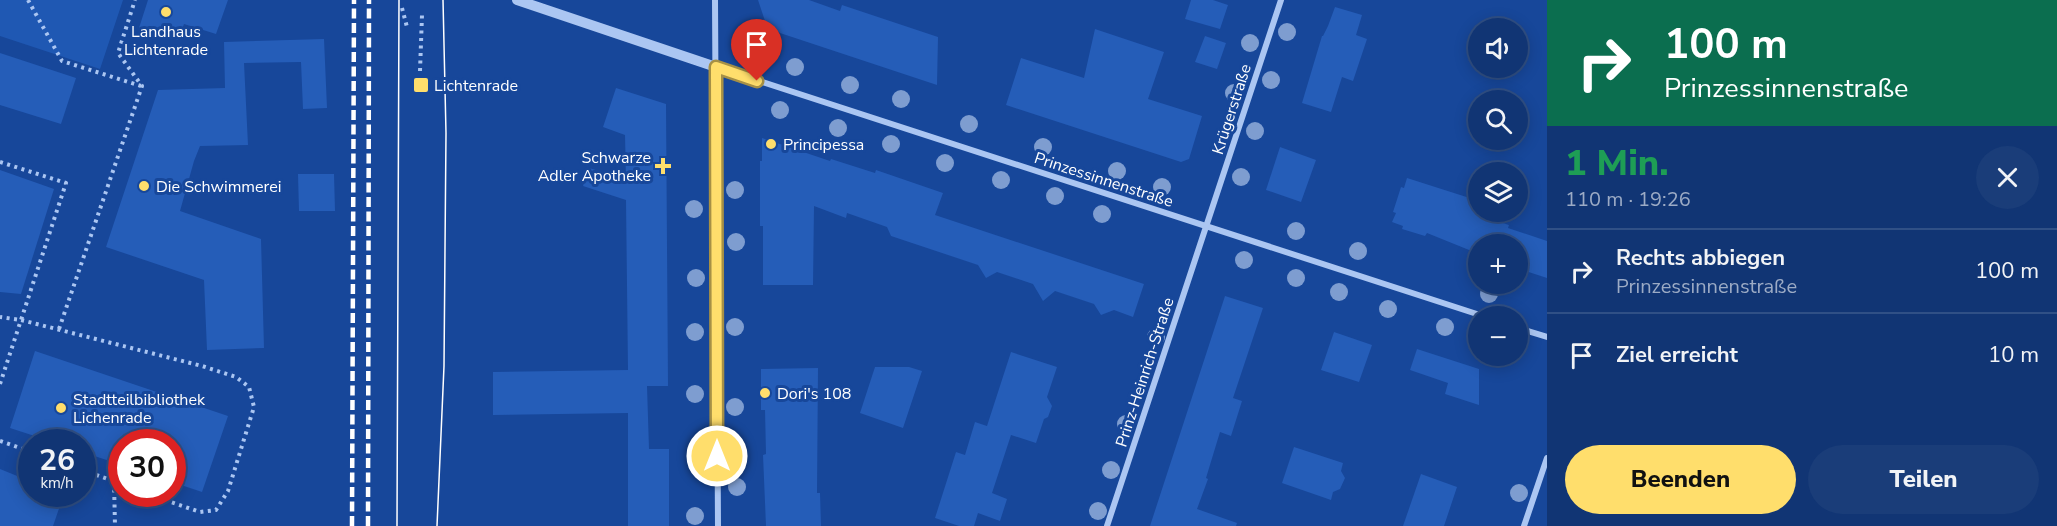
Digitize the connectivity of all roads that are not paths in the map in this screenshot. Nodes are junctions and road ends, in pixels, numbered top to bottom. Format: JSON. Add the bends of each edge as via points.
{"nodes":[{"id":1,"x":517,"y":0,"type":"edge"},
{"id":2,"x":715,"y":0,"type":"edge"},
{"id":3,"x":1281,"y":0,"type":"edge"},
{"id":4,"x":716,"y":67,"type":"junction"},
{"id":5,"x":1206,"y":227,"type":"junction"},
{"id":6,"x":1468,"y":311,"type":"edge"},
{"id":7,"x":1528,"y":331,"type":"edge"},
{"id":8,"x":1547,"y":337,"type":"edge"},
{"id":9,"x":1547,"y":458,"type":"edge"},
{"id":10,"x":718,"y":526,"type":"edge"},
{"id":11,"x":1107,"y":526,"type":"edge"},
{"id":12,"x":1524,"y":526,"type":"edge"}],
"edges":[{"from":1,"to":4,"type":"street"},
{"from":2,"to":4,"type":"street"},
{"from":3,"to":5,"type":"street","name":"Krügerstraße"},
{"from":4,"to":5,"type":"street","name":"Prinzessinnenstraße"},
{"from":4,"to":10,"type":"street"},
{"from":5,"to":6,"type":"street","name":"Prinzessinnenstraße"},
{"from":5,"to":11,"type":"street","name":"Prinz-Heinrich-Straße"},
{"from":7,"to":8,"type":"street"},
{"from":9,"to":12,"type":"street"}]}
